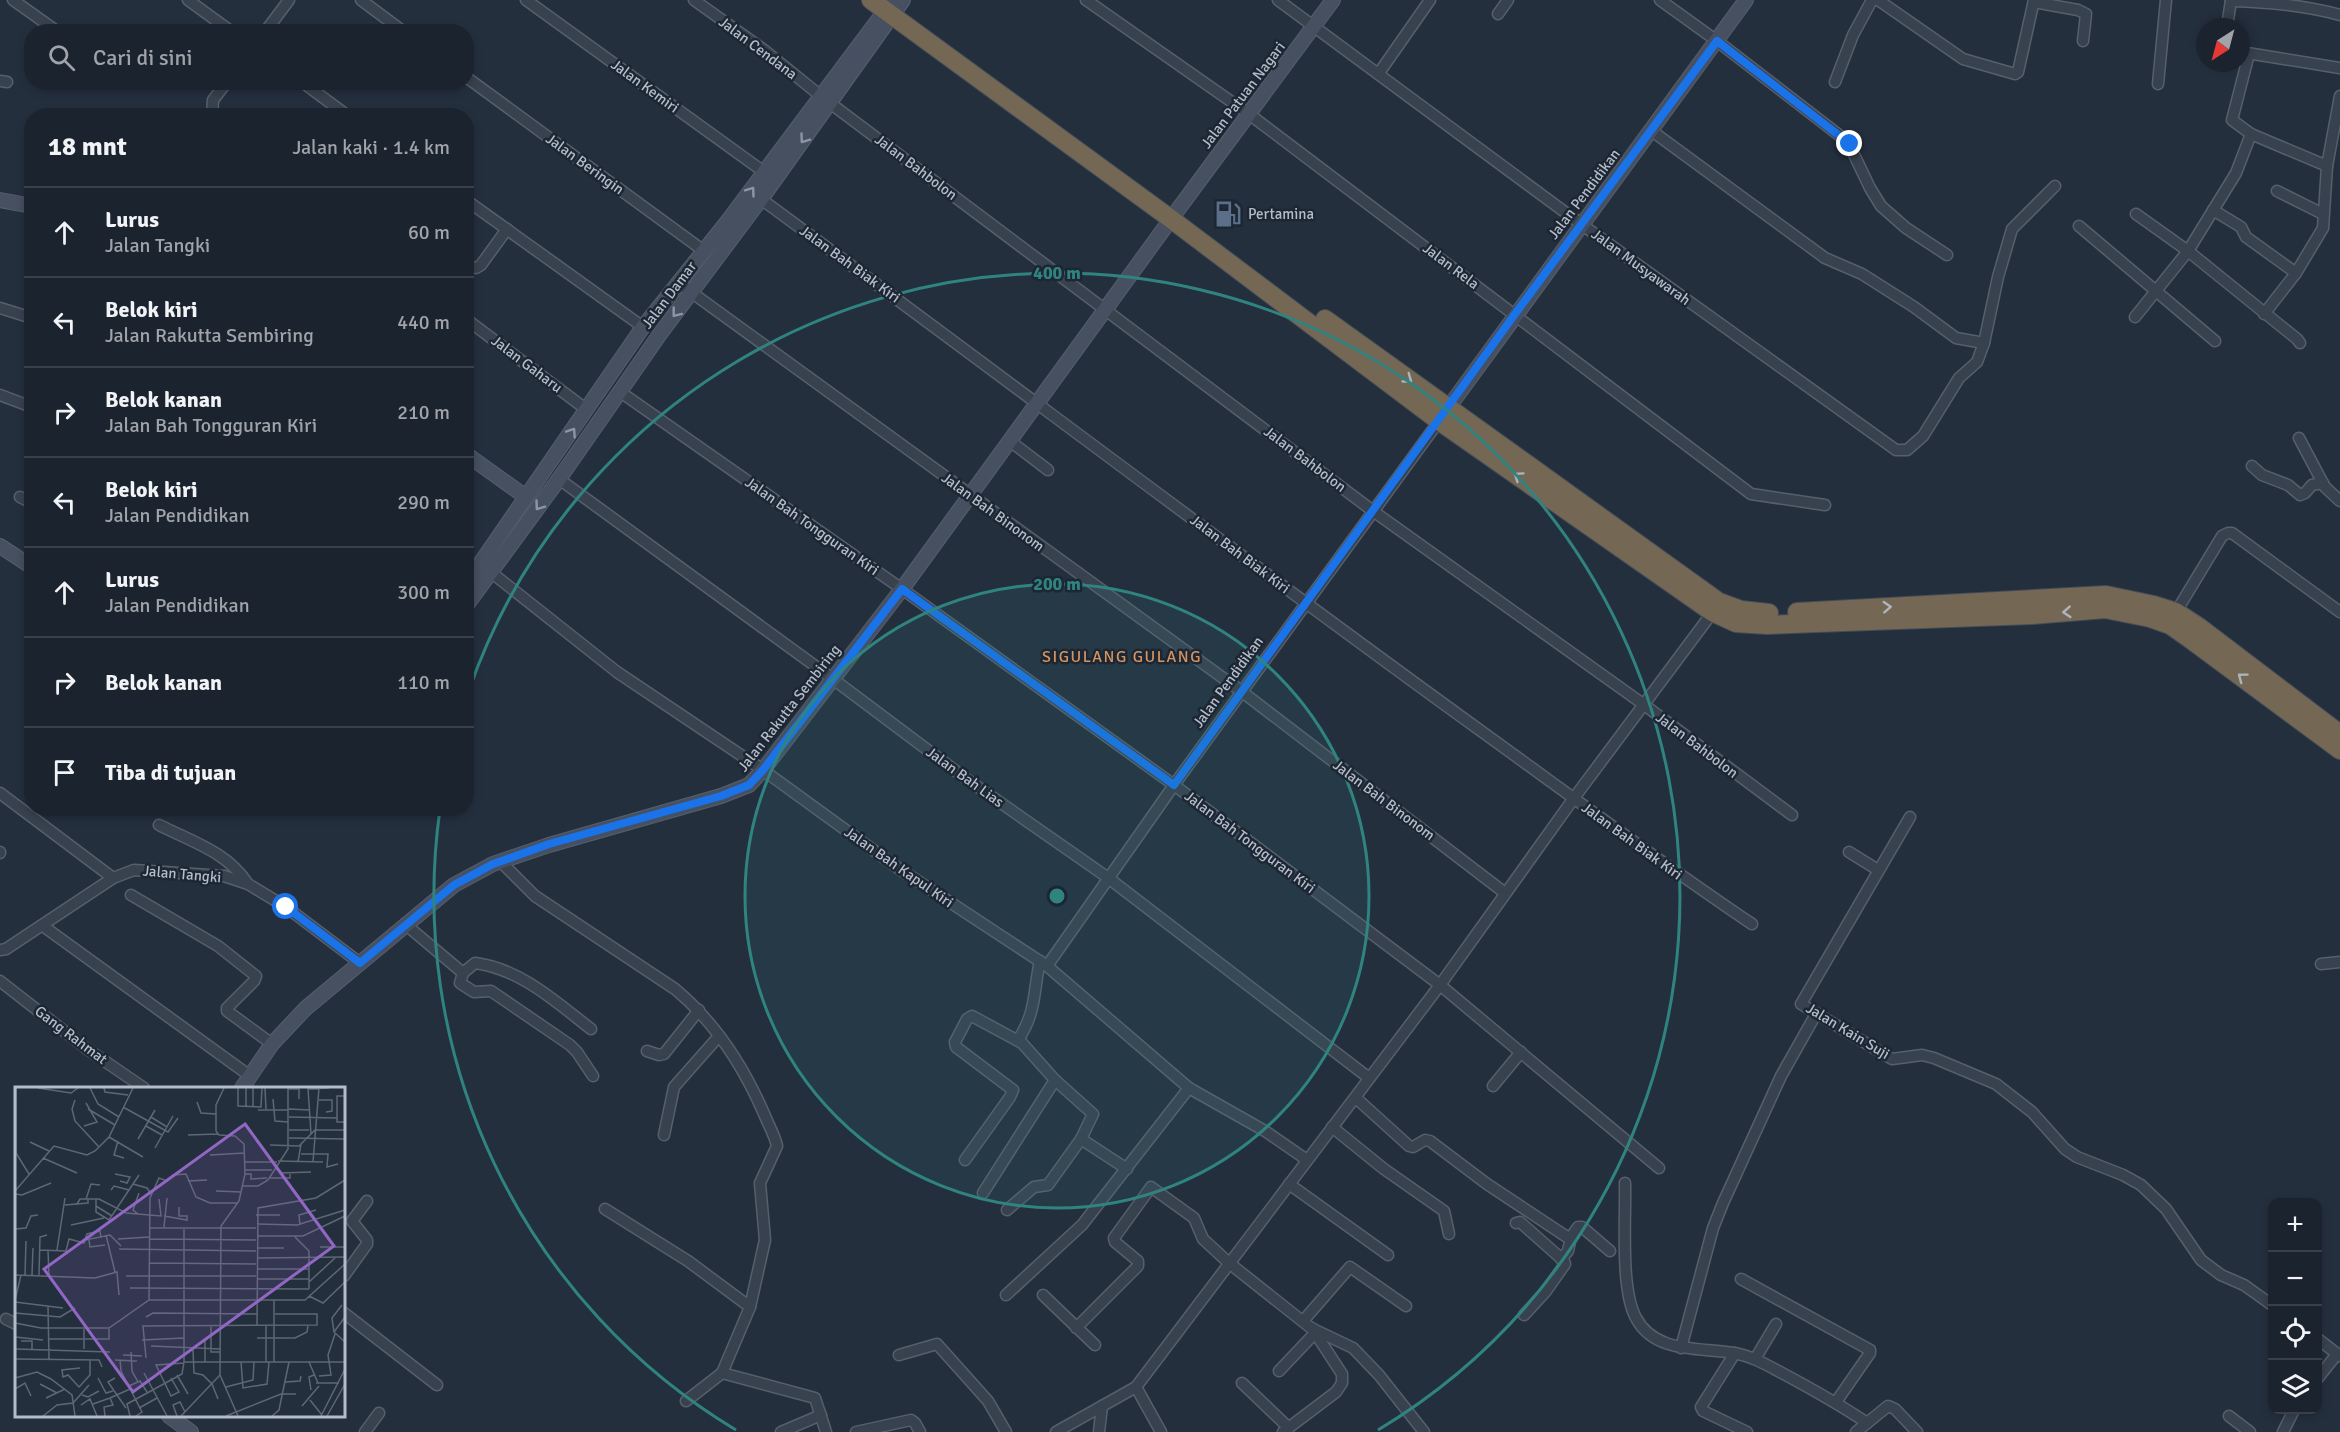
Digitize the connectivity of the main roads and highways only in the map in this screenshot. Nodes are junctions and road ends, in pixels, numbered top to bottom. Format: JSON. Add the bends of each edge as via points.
{"nodes":[{"id":1,"x":891,"y":4,"type":"edge"},
{"id":2,"x":1716,"y":607,"type":"junction"},
{"id":3,"x":2340,"y":734,"type":"edge"},
{"id":4,"x":2340,"y":750,"type":"edge"}],
"edges":[{"from":1,"to":2,"type":"highway","via":[[1444,415]]},
{"from":2,"to":3,"type":"highway","one_way":true,"via":[[1767,613],[2106,595],[2176,612]]},
{"from":4,"to":2,"type":"highway","one_way":true,"via":[[2184,634],[2150,618],[2105,609],[1767,625],[1736,623]]}]}
